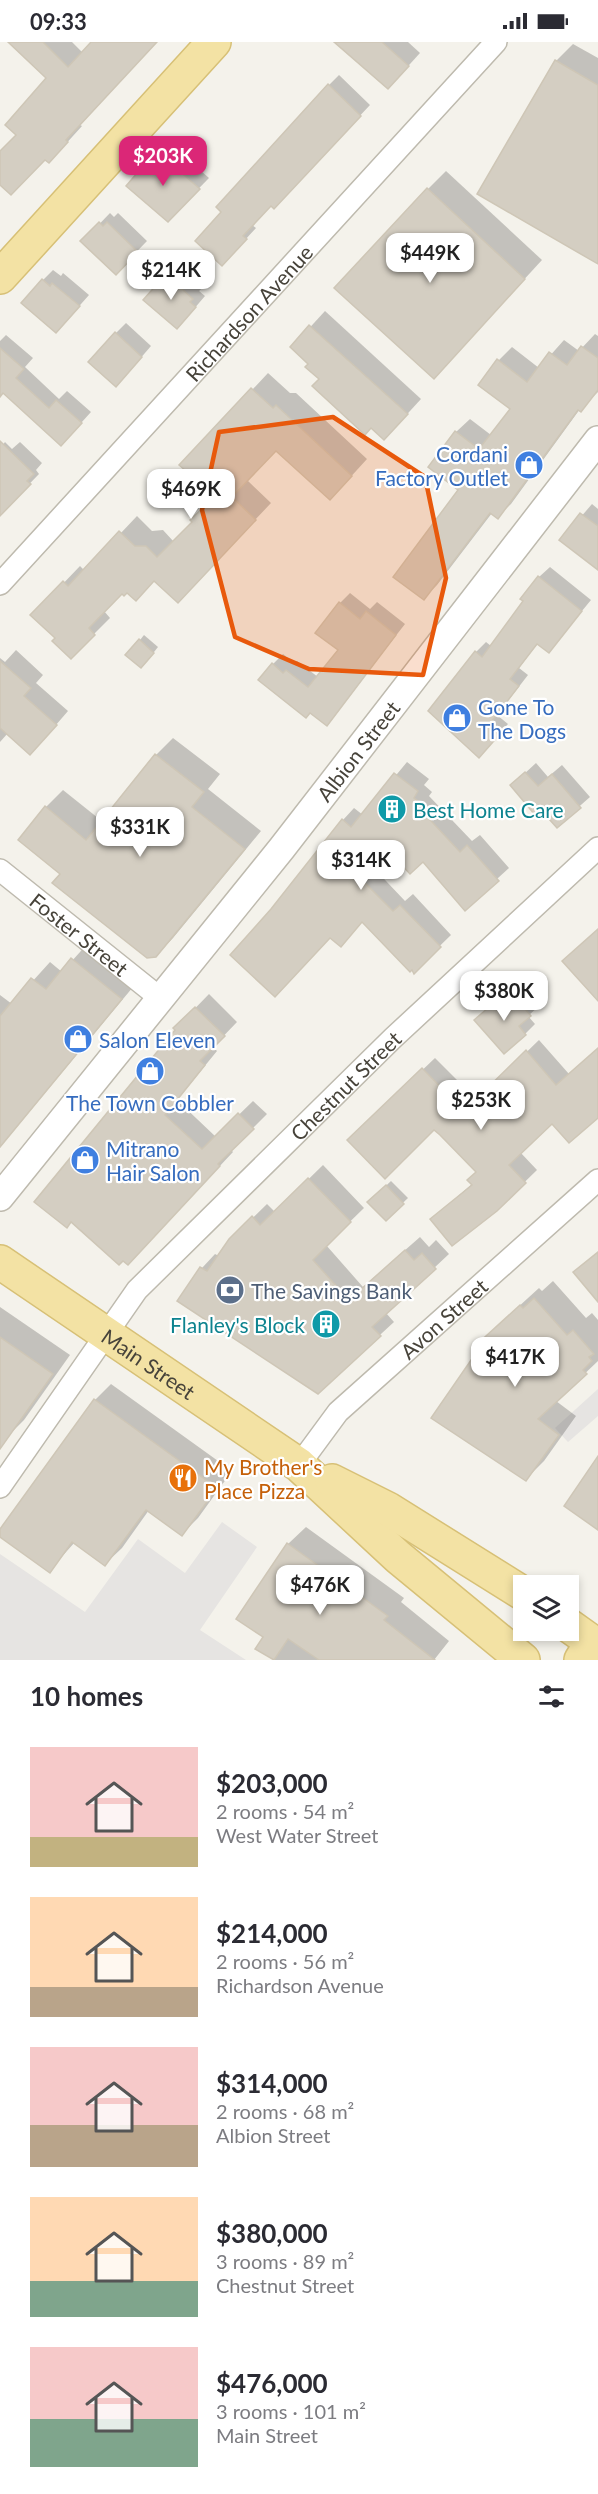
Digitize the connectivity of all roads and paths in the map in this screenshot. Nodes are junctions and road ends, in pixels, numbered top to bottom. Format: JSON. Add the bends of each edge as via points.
{"nodes":[{"id":1,"x":214,"y":42,"type":"edge"},
{"id":2,"x":496,"y":42,"type":"edge"},
{"id":3,"x":0,"y":277,"type":"edge"},
{"id":4,"x":598,"y":440,"type":"edge"},
{"id":5,"x":0,"y":584,"type":"edge"},
{"id":6,"x":598,"y":848,"type":"edge"},
{"id":7,"x":0,"y":870,"type":"edge"},
{"id":8,"x":160,"y":998,"type":"junction"},
{"id":9,"x":598,"y":1180,"type":"edge"},
{"id":10,"x":0,"y":1197,"type":"edge"},
{"id":11,"x":0,"y":1262,"type":"edge"},
{"id":12,"x":108,"y":1334,"type":"junction"},
{"id":13,"x":298,"y":1465,"type":"junction"},
{"id":14,"x":0,"y":1487,"type":"edge"},
{"id":15,"x":513,"y":1587,"type":"edge"},
{"id":16,"x":523,"y":1660,"type":"edge"}],
"edges":[{"from":1,"to":3,"type":"main road"},
{"from":2,"to":5,"type":"street","name":"Richardson Avenue"},
{"from":4,"to":8,"type":"street","name":"Albion Street","via":[[282,849]]},
{"from":6,"to":12,"type":"street","name":"Chestnut Street","via":[[423,1009],[211,1217],[133,1295]]},
{"from":7,"to":8,"type":"street","name":"Foster Street"},
{"from":8,"to":10,"type":"street","name":"Albion Street"},
{"from":9,"to":13,"type":"street","name":"Avon Street","via":[[338,1412]]},
{"from":11,"to":12,"type":"main road","name":"Main Street"},
{"from":12,"to":13,"type":"main road","name":"Main Street"},
{"from":12,"to":14,"type":"street","name":"Chestnut Street"},
{"from":13,"to":15,"type":"main road","name":"Main Street","via":[[388,1509]]},
{"from":13,"to":16,"type":"main road","name":"Main Street","via":[[398,1557]]}]}
